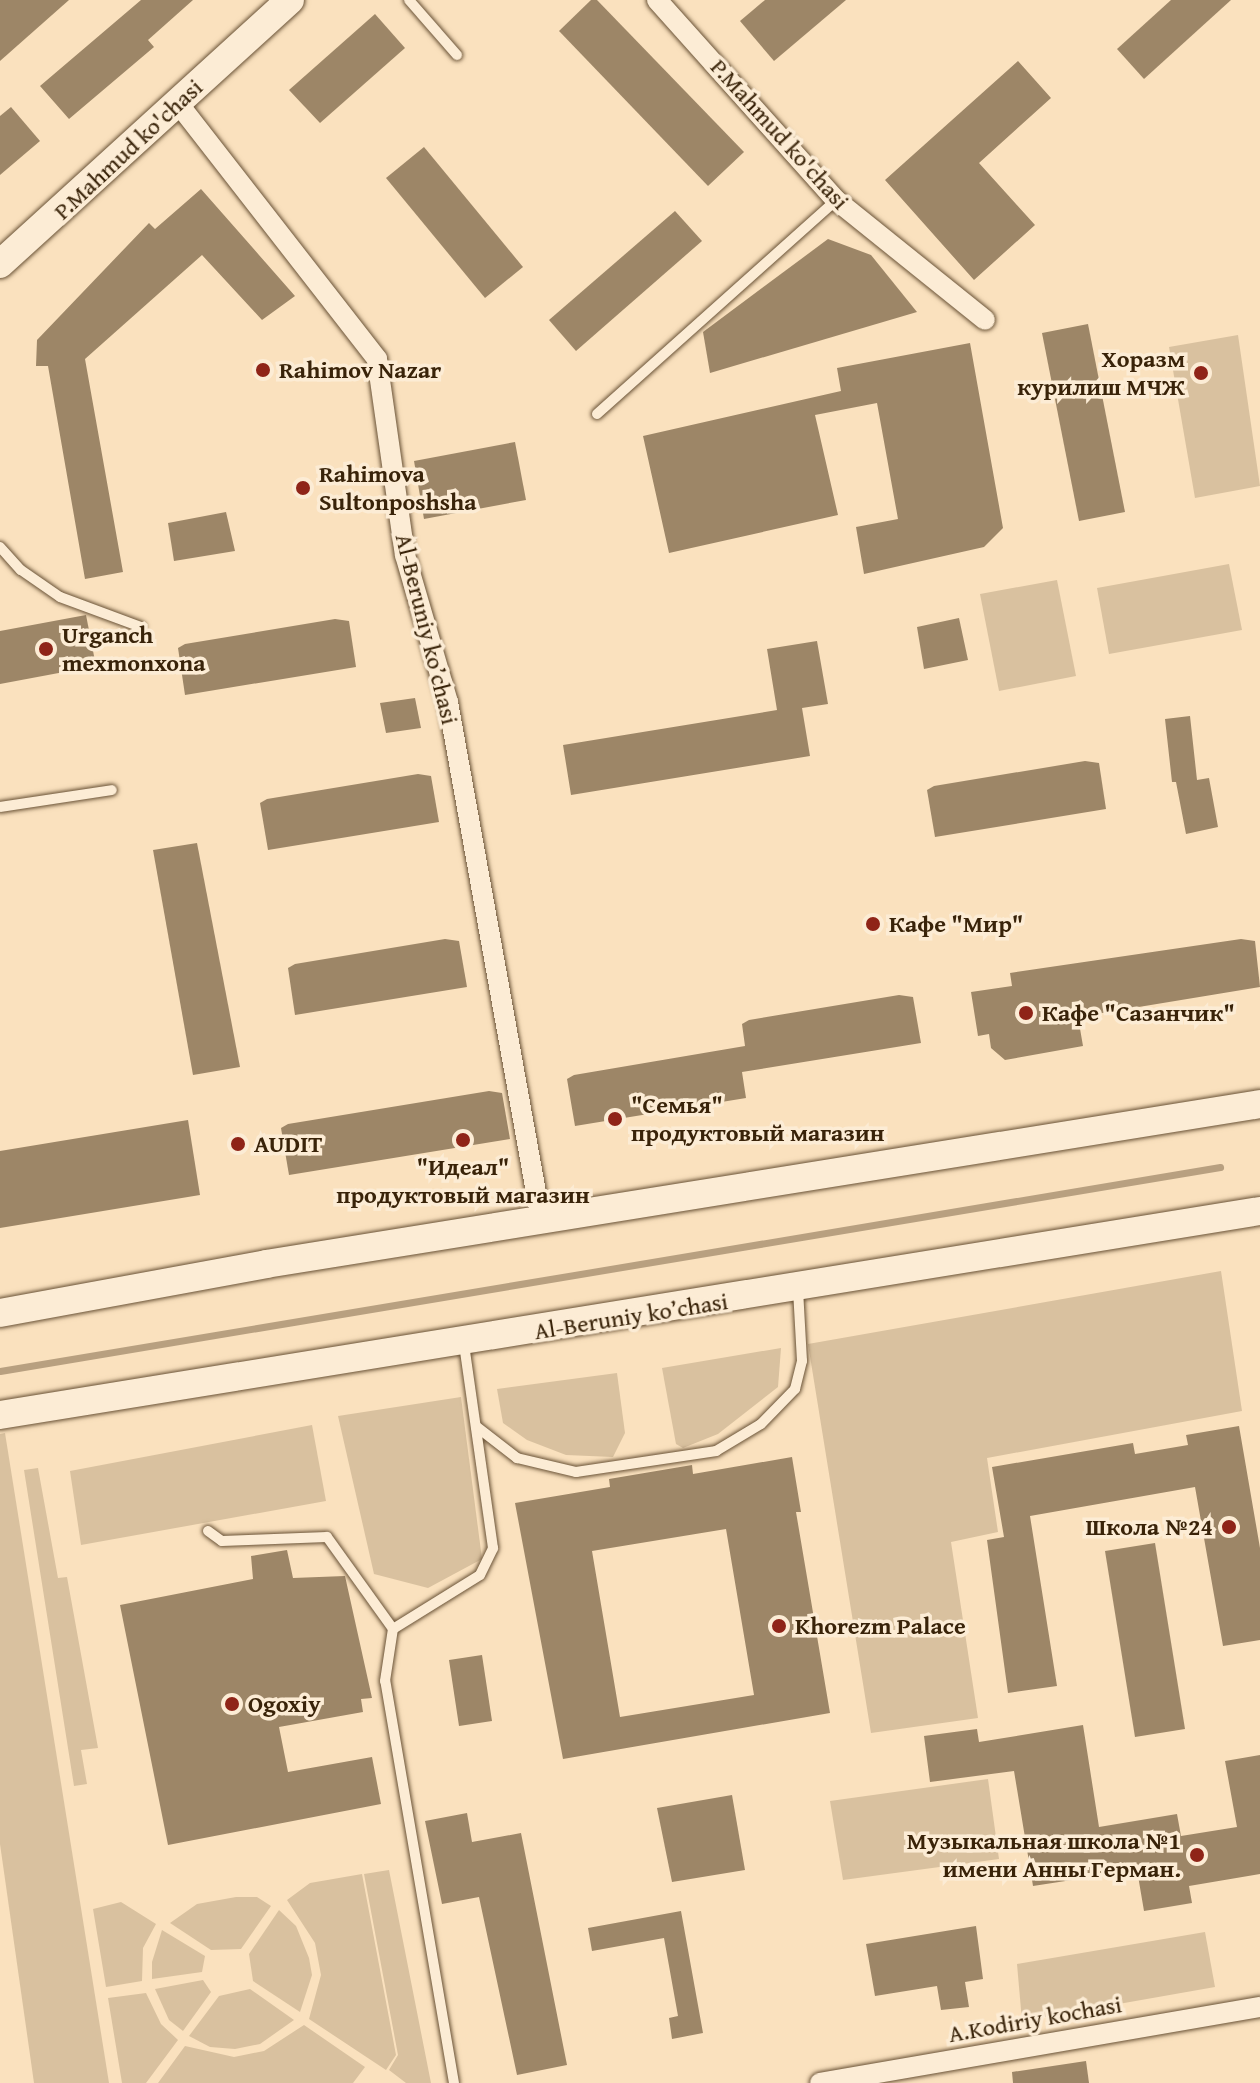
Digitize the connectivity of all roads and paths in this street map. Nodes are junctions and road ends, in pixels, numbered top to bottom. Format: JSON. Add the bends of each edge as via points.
{"nodes":[{"id":1,"x":290,"y":0,"type":"edge"},
{"id":2,"x":409,"y":0,"type":"edge"},
{"id":3,"x":657,"y":0,"type":"edge"},
{"id":4,"x":457,"y":55,"type":"dead end"},
{"id":5,"x":177,"y":102,"type":"junction"},
{"id":6,"x":836,"y":200,"type":"junction"},
{"id":7,"x":0,"y":264,"type":"edge"},
{"id":8,"x":985,"y":320,"type":"dead end"},
{"id":9,"x":597,"y":414,"type":"dead end"},
{"id":10,"x":0,"y":547,"type":"edge"},
{"id":11,"x":141,"y":627,"type":"dead end"},
{"id":12,"x":112,"y":790,"type":"dead end"},
{"id":13,"x":0,"y":807,"type":"edge"},
{"id":14,"x":1259,"y":1108,"type":"edge"},
{"id":15,"x":1260,"y":1211,"type":"edge"},
{"id":16,"x":541,"y":1220,"type":"junction"},
{"id":17,"x":798,"y":1289,"type":"junction"},
{"id":18,"x":0,"y":1313,"type":"edge"},
{"id":19,"x":464,"y":1344,"type":"junction"},
{"id":20,"x":0,"y":1415,"type":"edge"},
{"id":21,"x":477,"y":1427,"type":"junction"},
{"id":22,"x":208,"y":1531,"type":"dead end"},
{"id":23,"x":393,"y":1629,"type":"junction"},
{"id":24,"x":1260,"y":2007,"type":"edge"},
{"id":25,"x":454,"y":2083,"type":"edge"},
{"id":26,"x":820,"y":2083,"type":"edge"}],
"edges":[{"from":1,"to":5,"type":"main road","name":"P.Mahmud ko'chasi"},
{"from":2,"to":4,"type":"lane"},
{"from":3,"to":6,"type":"street","name":"P.Mahmud ko'chasi"},
{"from":5,"to":7,"type":"main road","name":"P.Mahmud ko'chasi"},
{"from":5,"to":16,"type":"street","name":"Al-Beruniy ko’chasi","via":[[377,359],[405,555],[448,702]]},
{"from":6,"to":8,"type":"street","name":"P.Mahmud ko'chasi"},
{"from":6,"to":9,"type":"lane"},
{"from":10,"to":11,"type":"lane","via":[[21,570],[60,597]]},
{"from":12,"to":13,"type":"lane"},
{"from":14,"to":16,"type":"main road"},
{"from":15,"to":17,"type":"main road","name":"Al-Beruniy ko’chasi"},
{"from":16,"to":18,"type":"main road"},
{"from":17,"to":19,"type":"main road","name":"Al-Beruniy ko’chasi"},
{"from":17,"to":21,"type":"lane","via":[[802,1361],[795,1389],[761,1424],[716,1451],[576,1472],[517,1458]]},
{"from":19,"to":20,"type":"main road","name":"Al-Beruniy ko’chasi"},
{"from":19,"to":21,"type":"lane"},
{"from":21,"to":23,"type":"lane","via":[[493,1548],[480,1575]]},
{"from":22,"to":23,"type":"lane","via":[[222,1541],[327,1537]]},
{"from":23,"to":25,"type":"lane","via":[[385,1681]]},
{"from":24,"to":26,"type":"street","name":"A.Kodiriy kochasi"}]}
